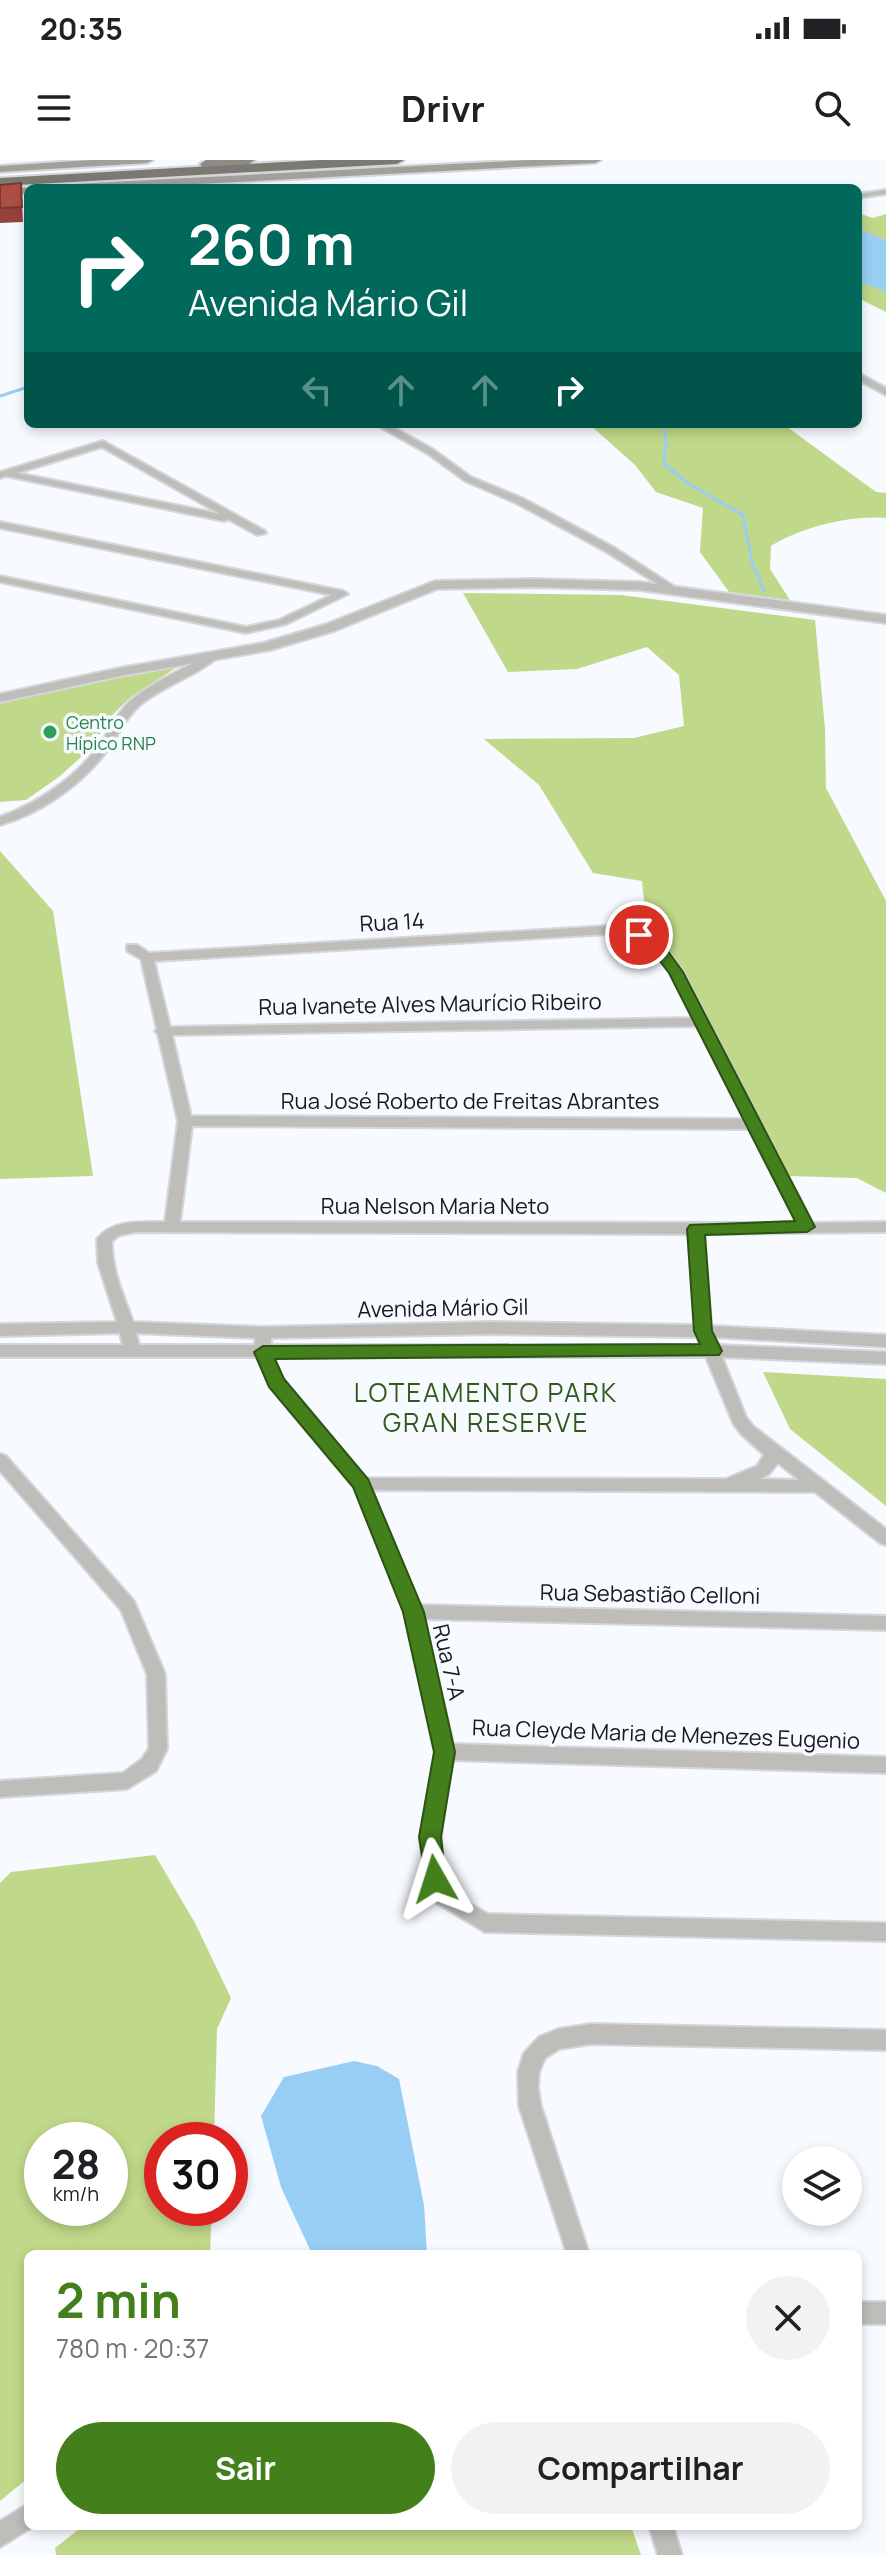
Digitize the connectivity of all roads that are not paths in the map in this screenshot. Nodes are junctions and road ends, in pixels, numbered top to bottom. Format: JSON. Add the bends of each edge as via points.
{"nodes":[{"id":1,"x":147,"y":160,"type":"edge"},
{"id":2,"x":249,"y":160,"type":"edge"},
{"id":3,"x":289,"y":160,"type":"edge"},
{"id":4,"x":397,"y":160,"type":"edge"},
{"id":5,"x":595,"y":160,"type":"edge"},
{"id":6,"x":206,"y":164,"type":"junction"},
{"id":7,"x":0,"y":169,"type":"edge"},
{"id":8,"x":0,"y":179,"type":"edge"},
{"id":9,"x":132,"y":184,"type":"edge"},
{"id":10,"x":24,"y":190,"type":"edge"},
{"id":11,"x":0,"y":191,"type":"edge"},
{"id":12,"x":886,"y":192,"type":"edge"},
{"id":13,"x":862,"y":195,"type":"edge"},
{"id":14,"x":862,"y":378,"type":"edge"},
{"id":15,"x":886,"y":392,"type":"edge"},
{"id":16,"x":387,"y":428,"type":"edge"},
{"id":17,"x":3,"y":474,"type":"edge"},
{"id":18,"x":242,"y":522,"type":"junction"},
{"id":19,"x":0,"y":525,"type":"edge"},
{"id":20,"x":261,"y":533,"type":"dead end"},
{"id":21,"x":0,"y":579,"type":"edge"},
{"id":22,"x":676,"y":591,"type":"junction"},
{"id":23,"x":886,"y":619,"type":"edge"},
{"id":24,"x":212,"y":657,"type":"junction"},
{"id":25,"x":0,"y":698,"type":"edge"},
{"id":26,"x":0,"y":821,"type":"edge"},
{"id":27,"x":132,"y":948,"type":"dead end"},
{"id":28,"x":147,"y":957,"type":"junction"},
{"id":29,"x":699,"y":1022,"type":"junction"},
{"id":30,"x":162,"y":1031,"type":"junction"},
{"id":31,"x":185,"y":1121,"type":"junction"},
{"id":32,"x":756,"y":1124,"type":"junction"},
{"id":33,"x":172,"y":1227,"type":"junction"},
{"id":34,"x":807,"y":1227,"type":"junction"},
{"id":35,"x":886,"y":1227,"type":"edge"},
{"id":36,"x":696,"y":1229,"type":"junction"},
{"id":37,"x":129,"y":1327,"type":"junction"},
{"id":38,"x":492,"y":1328,"type":"junction"},
{"id":39,"x":0,"y":1330,"type":"edge"},
{"id":40,"x":703,"y":1331,"type":"junction"},
{"id":41,"x":263,"y":1333,"type":"junction"},
{"id":42,"x":886,"y":1341,"type":"edge"},
{"id":43,"x":0,"y":1351,"type":"edge"},
{"id":44,"x":132,"y":1351,"type":"junction"},
{"id":45,"x":713,"y":1351,"type":"junction"},
{"id":46,"x":263,"y":1352,"type":"junction"},
{"id":47,"x":493,"y":1352,"type":"junction"},
{"id":48,"x":886,"y":1358,"type":"edge"},
{"id":49,"x":767,"y":1446,"type":"junction"},
{"id":50,"x":0,"y":1460,"type":"edge"},
{"id":51,"x":361,"y":1484,"type":"junction"},
{"id":52,"x":712,"y":1486,"type":"junction"},
{"id":53,"x":816,"y":1486,"type":"junction"},
{"id":54,"x":886,"y":1538,"type":"edge"},
{"id":55,"x":413,"y":1612,"type":"junction"},
{"id":56,"x":886,"y":1623,"type":"edge"},
{"id":57,"x":445,"y":1752,"type":"junction"},
{"id":58,"x":886,"y":1765,"type":"edge"},
{"id":59,"x":0,"y":1789,"type":"edge"},
{"id":60,"x":886,"y":1932,"type":"edge"},
{"id":61,"x":886,"y":2040,"type":"edge"},
{"id":62,"x":577,"y":2250,"type":"edge"},
{"id":63,"x":862,"y":2313,"type":"edge"},
{"id":64,"x":886,"y":2313,"type":"edge"},
{"id":65,"x":24,"y":2519,"type":"edge"},
{"id":66,"x":662,"y":2530,"type":"edge"},
{"id":67,"x":0,"y":2535,"type":"edge"},
{"id":68,"x":670,"y":2555,"type":"edge"}],
"edges":[{"from":1,"to":7,"type":"main road"},
{"from":2,"to":6,"type":"main road"},
{"from":3,"to":6,"type":"highway"},
{"from":4,"to":8,"type":"highway"},
{"from":5,"to":9,"type":"main road"},
{"from":6,"to":8,"type":"highway"},
{"from":10,"to":11,"type":"main road"},
{"from":12,"to":13,"type":"street"},
{"from":14,"to":15,"type":"street"},
{"from":16,"to":22,"type":"street","via":[[468,479],[520,501]]},
{"from":17,"to":18,"type":"street"},
{"from":17,"to":18,"type":"street","via":[[103,444]]},
{"from":18,"to":20,"type":"street"},
{"from":19,"to":21,"type":"street","via":[[343,594],[282,622],[246,630]]},
{"from":22,"to":23,"type":"street"},
{"from":22,"to":24,"type":"street","via":[[591,583],[435,585],[329,628]]},
{"from":24,"to":25,"type":"street"},
{"from":24,"to":26,"type":"street","via":[[137,702],[100,753],[47,798]]},
{"from":27,"to":28,"type":"street"},
{"from":28,"to":29,"type":"street","name":"Rua 14","via":[[626,929],[659,949]]},
{"from":28,"to":30,"type":"street"},
{"from":29,"to":30,"type":"street","name":"Rua lvanete Alves Maurício Ribeiro"},
{"from":29,"to":32,"type":"street"},
{"from":30,"to":31,"type":"street"},
{"from":31,"to":32,"type":"street","name":"Rua José Roberto de Freitas Abrantes"},
{"from":31,"to":33,"type":"street"},
{"from":32,"to":34,"type":"street"},
{"from":33,"to":36,"type":"street","name":"Rua Nelson Maria Neto"},
{"from":33,"to":37,"type":"street","name":"Rua Nelson Maria Neto","via":[[127,1229],[105,1239],[102,1254]]},
{"from":34,"to":35,"type":"street","name":"Rua Nelson Maria Neto"},
{"from":34,"to":36,"type":"street","name":"Rua Nelson Maria Neto"},
{"from":36,"to":40,"type":"street"},
{"from":37,"to":39,"type":"street","name":"Avenida Mário Gil"},
{"from":37,"to":41,"type":"street","name":"Avenida Mário Gil"},
{"from":37,"to":44,"type":"street","name":"Rua Nelson Maria Neto"},
{"from":38,"to":40,"type":"street","name":"Avenida Mário Gil"},
{"from":38,"to":41,"type":"street","name":"Avenida Mário Gil"},
{"from":38,"to":47,"type":"street"},
{"from":40,"to":42,"type":"street","name":"Avenida Mário Gil"},
{"from":40,"to":45,"type":"street"},
{"from":41,"to":46,"type":"street","name":"Rua 7-A"},
{"from":43,"to":44,"type":"street","name":"Avenida Mário Gil"},
{"from":44,"to":46,"type":"street","name":"Avenida Mário Gil"},
{"from":45,"to":47,"type":"street","name":"Avenida Mário Gil"},
{"from":45,"to":48,"type":"street","name":"Avenida Mário Gil"},
{"from":45,"to":49,"type":"street","via":[[739,1419]]},
{"from":46,"to":47,"type":"street","name":"Avenida Mário Gil"},
{"from":46,"to":51,"type":"street","name":"Rua 7-A","via":[[276,1382]]},
{"from":49,"to":52,"type":"street","via":[[773,1454],[764,1471]]},
{"from":49,"to":53,"type":"street"},
{"from":50,"to":59,"type":"street","via":[[128,1606],[156,1674],[158,1749],[149,1765],[127,1781]]},
{"from":51,"to":52,"type":"street"},
{"from":51,"to":55,"type":"street","name":"Rua 7-A"},
{"from":52,"to":53,"type":"street"},
{"from":53,"to":54,"type":"street"},
{"from":55,"to":56,"type":"street","name":"Rua Sebastião Celloni"},
{"from":55,"to":57,"type":"street","name":"Rua 7-A"},
{"from":57,"to":58,"type":"street","name":"Rua Cleyde Maria de Menezes Eugenio"},
{"from":57,"to":60,"type":"street","name":"Rua 7-A","via":[[430,1837],[435,1879],[444,1897],[485,1923]]},
{"from":61,"to":62,"type":"street","via":[[551,2040],[535,2051],[526,2081]]},
{"from":63,"to":64,"type":"street"},
{"from":65,"to":67,"type":"street"},
{"from":66,"to":68,"type":"street"}]}
